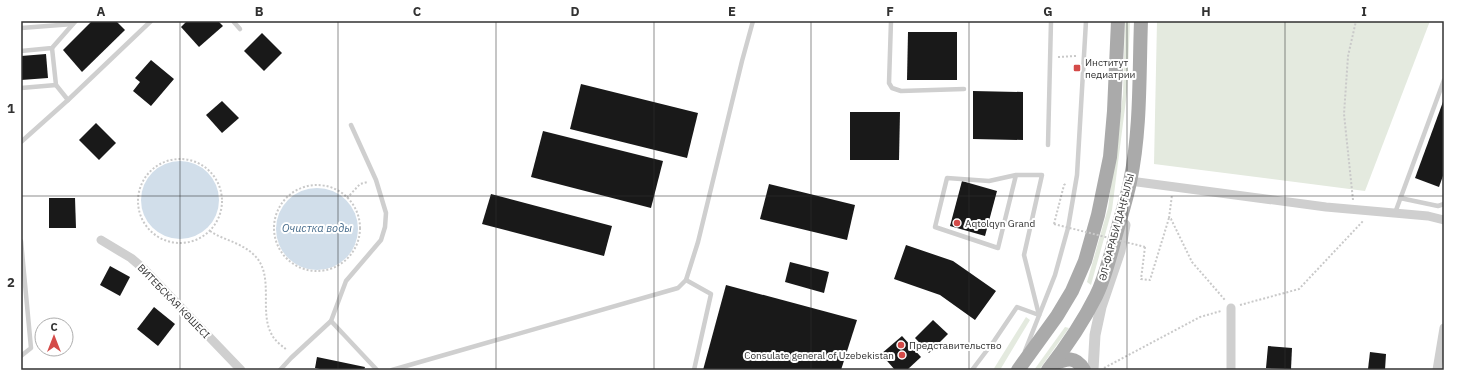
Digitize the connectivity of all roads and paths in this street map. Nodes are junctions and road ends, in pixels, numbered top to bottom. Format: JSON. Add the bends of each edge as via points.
{"nodes":[{"id":1,"x":151,"y":21,"type":"edge"},
{"id":2,"x":233,"y":21,"type":"edge"},
{"id":3,"x":753,"y":21,"type":"edge"},
{"id":4,"x":891,"y":21,"type":"edge"},
{"id":5,"x":1051,"y":21,"type":"edge"},
{"id":6,"x":1086,"y":21,"type":"edge"},
{"id":7,"x":1118,"y":21,"type":"edge"},
{"id":8,"x":1141,"y":21,"type":"edge"},
{"id":9,"x":1356,"y":21,"type":"edge"},
{"id":10,"x":75,"y":22,"type":"edge"},
{"id":11,"x":21,"y":28,"type":"edge"},
{"id":12,"x":240,"y":29,"type":"dead end"},
{"id":13,"x":52,"y":48,"type":"junction"},
{"id":14,"x":21,"y":51,"type":"edge"},
{"id":15,"x":1076,"y":56,"type":"dead end"},
{"id":16,"x":1058,"y":57,"type":"dead end"},
{"id":17,"x":1444,"y":80,"type":"edge"},
{"id":18,"x":56,"y":85,"type":"junction"},
{"id":19,"x":21,"y":88,"type":"edge"},
{"id":20,"x":964,"y":89,"type":"dead end"},
{"id":21,"x":68,"y":100,"type":"junction"},
{"id":22,"x":351,"y":125,"type":"dead end"},
{"id":23,"x":21,"y":142,"type":"edge"},
{"id":24,"x":1048,"y":145,"type":"dead end"},
{"id":25,"x":1016,"y":175,"type":"junction"},
{"id":26,"x":376,"y":180,"type":"junction"},
{"id":27,"x":1130,"y":181,"type":"junction"},
{"id":28,"x":1064,"y":185,"type":"dead end"},
{"id":29,"x":1172,"y":187,"type":"junction"},
{"id":30,"x":347,"y":198,"type":"junction"},
{"id":31,"x":1400,"y":198,"type":"junction"},
{"id":32,"x":1444,"y":204,"type":"edge"},
{"id":33,"x":1354,"y":209,"type":"junction"},
{"id":34,"x":1373,"y":211,"type":"junction"},
{"id":35,"x":1395,"y":213,"type":"junction"},
{"id":36,"x":1169,"y":218,"type":"junction"},
{"id":37,"x":1444,"y":220,"type":"edge"},
{"id":38,"x":210,"y":231,"type":"junction"},
{"id":39,"x":101,"y":240,"type":"dead end"},
{"id":40,"x":21,"y":242,"type":"edge"},
{"id":41,"x":686,"y":280,"type":"junction"},
{"id":42,"x":1231,"y":308,"type":"junction"},
{"id":43,"x":1039,"y":315,"type":"junction"},
{"id":44,"x":331,"y":321,"type":"junction"},
{"id":45,"x":1444,"y":328,"type":"edge"},
{"id":46,"x":1442,"y":346,"type":"edge"},
{"id":47,"x":21,"y":356,"type":"edge"},
{"id":48,"x":290,"y":358,"type":"junction"},
{"id":49,"x":1051,"y":367,"type":"edge"},
{"id":50,"x":241,"y":370,"type":"edge"},
{"id":51,"x":280,"y":370,"type":"edge"},
{"id":52,"x":377,"y":370,"type":"edge"},
{"id":53,"x":392,"y":370,"type":"edge"},
{"id":54,"x":694,"y":370,"type":"edge"},
{"id":55,"x":972,"y":370,"type":"edge"},
{"id":56,"x":1018,"y":370,"type":"edge"},
{"id":57,"x":1084,"y":370,"type":"edge"},
{"id":58,"x":1093,"y":370,"type":"edge"},
{"id":59,"x":1103,"y":370,"type":"edge"},
{"id":60,"x":1231,"y":370,"type":"edge"},
{"id":61,"x":1437,"y":370,"type":"edge"}],
"edges":[{"from":1,"to":21,"type":"lane"},
{"from":2,"to":12,"type":"lane"},
{"from":3,"to":41,"type":"lane","via":[[698,242]]},
{"from":4,"to":20,"type":"lane","via":[[889,83],[892,88],[901,91]]},
{"from":5,"to":24,"type":"lane"},
{"from":6,"to":43,"type":"lane","via":[[1076,183],[1068,228],[1055,275]]},
{"from":7,"to":56,"type":"main road","name":"ӘЛ-ФАРАБИ ДАҢҒЫЛЫ","via":[[1110,157],[1098,215],[1085,260],[1072,291]]},
{"from":8,"to":27,"type":"main road","name":"ӘЛ-ФАРАБИ ДАҢҒЫЛЫ","via":[[1139,100]]},
{"from":9,"to":33,"type":"path","via":[[1348,56],[1344,114]]},
{"from":10,"to":11,"type":"lane"},
{"from":10,"to":13,"type":"lane"},
{"from":13,"to":14,"type":"lane"},
{"from":13,"to":18,"type":"lane"},
{"from":15,"to":16,"type":"path"},
{"from":17,"to":31,"type":"lane"},
{"from":18,"to":19,"type":"lane"},
{"from":18,"to":21,"type":"lane"},
{"from":21,"to":23,"type":"lane"},
{"from":22,"to":26,"type":"lane"},
{"from":25,"to":25,"type":"lane","via":[[998,248],[935,227],[947,178],[988,181]]},
{"from":25,"to":43,"type":"lane","via":[[1042,175],[1024,255]]},
{"from":26,"to":30,"type":"path","via":[[363,183]]},
{"from":26,"to":44,"type":"lane","via":[[386,213],[381,240],[346,281]]},
{"from":27,"to":29,"type":"street"},
{"from":27,"to":49,"type":"main road","name":"ӘЛ-ФАРАБИ ДАҢҒЫЛЫ","via":[[1097,294]]},
{"from":27,"to":58,"type":"street","via":[[1120,251],[1101,307],[1095,336]]},
{"from":28,"to":36,"type":"path","bridge":true,"via":[[1054,224],[1145,247],[1141,279],[1150,280]]},
{"from":29,"to":33,"type":"street"},
{"from":29,"to":36,"type":"path"},
{"from":30,"to":30,"type":"path","via":[[355,208],[360,227],[358,243],[348,258],[330,270],[316,272],[291,264],[281,252],[273,233],[274,220],[285,198],[303,187],[316,185],[335,189]]},
{"from":31,"to":32,"type":"lane","via":[[1438,206]]},
{"from":31,"to":35,"type":"lane"},
{"from":33,"to":34,"type":"street"},
{"from":34,"to":35,"type":"street"},
{"from":34,"to":42,"type":"path","via":[[1298,289]]},
{"from":35,"to":37,"type":"street"},
{"from":36,"to":42,"type":"path","via":[[1192,262]]},
{"from":38,"to":38,"type":"path","via":[[194,240],[181,242],[166,240],[151,231],[140,214],[138,200],[143,182],[151,171],[176,159],[189,160],[210,171],[220,188],[222,201],[218,218]]},
{"from":38,"to":48,"type":"path","via":[[239,244],[260,262],[264,271],[267,326],[272,337],[287,350]]},
{"from":39,"to":50,"type":"street","name":"ВИТЕБСКАЯ КӨШЕСІ","via":[[131,258],[145,270]]},
{"from":40,"to":47,"type":"lane","via":[[31,348]]},
{"from":41,"to":53,"type":"lane","via":[[678,288]]},
{"from":41,"to":54,"type":"lane","via":[[710,294]]},
{"from":42,"to":59,"type":"path","via":[[1200,317]]},
{"from":42,"to":60,"type":"street"},
{"from":43,"to":55,"type":"lane","via":[[1017,307]]},
{"from":43,"to":56,"type":"lane"},
{"from":44,"to":48,"type":"lane"},
{"from":44,"to":52,"type":"lane"},
{"from":45,"to":46,"type":"street"},
{"from":46,"to":61,"type":"street"},
{"from":48,"to":51,"type":"lane"},
{"from":49,"to":57,"type":"main road","via":[[1066,359],[1074,360]]}]}
